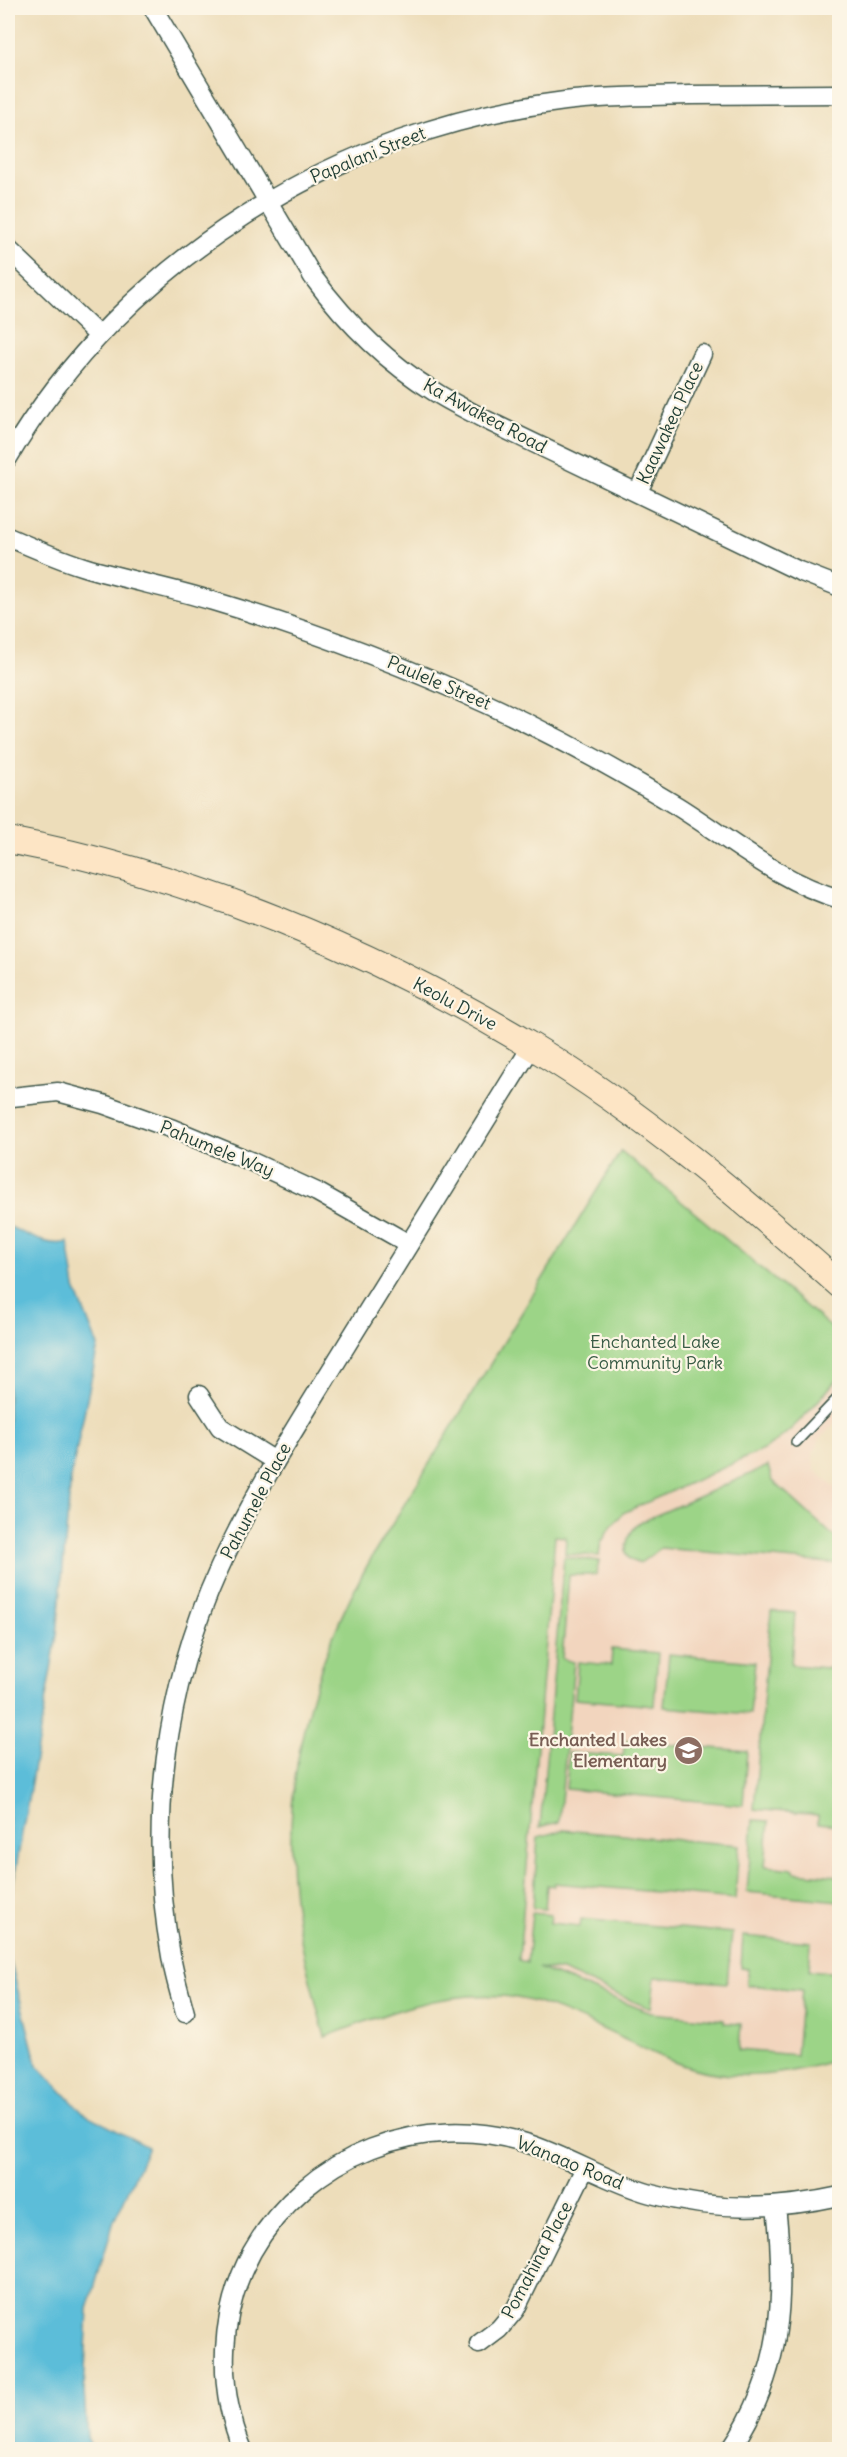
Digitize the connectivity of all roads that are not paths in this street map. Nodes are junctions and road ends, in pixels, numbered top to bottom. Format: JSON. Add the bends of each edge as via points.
{"nodes":[{"id":1,"x":153,"y":8,"type":"edge"},
{"id":2,"x":840,"y":94,"type":"edge"},
{"id":3,"x":268,"y":201,"type":"junction"},
{"id":4,"x":8,"y":249,"type":"edge"},
{"id":5,"x":99,"y":336,"type":"junction"},
{"id":6,"x":702,"y":354,"type":"dead end"},
{"id":7,"x":8,"y":458,"type":"edge"},
{"id":8,"x":638,"y":492,"type":"junction"},
{"id":9,"x":8,"y":537,"type":"edge"},
{"id":10,"x":840,"y":587,"type":"edge"},
{"id":11,"x":8,"y":840,"type":"edge"},
{"id":12,"x":840,"y":899,"type":"edge"},
{"id":13,"x":532,"y":1046,"type":"junction"},
{"id":14,"x":12,"y":1097,"type":"dead end"},
{"id":15,"x":409,"y":1244,"type":"junction"},
{"id":16,"x":840,"y":1285,"type":"edge"},
{"id":17,"x":200,"y":1395,"type":"dead end"},
{"id":18,"x":840,"y":1396,"type":"edge"},
{"id":19,"x":796,"y":1442,"type":"dead end"},
{"id":20,"x":275,"y":1461,"type":"junction"},
{"id":21,"x":185,"y":2013,"type":"dead end"},
{"id":22,"x":585,"y":2168,"type":"junction"},
{"id":23,"x":840,"y":2196,"type":"edge"},
{"id":24,"x":776,"y":2206,"type":"junction"},
{"id":25,"x":479,"y":2344,"type":"dead end"},
{"id":26,"x":243,"y":2450,"type":"edge"},
{"id":27,"x":730,"y":2450,"type":"edge"}],
"edges":[{"from":1,"to":3,"type":"street","name":"Ka Awakea Road"},
{"from":2,"to":3,"type":"street","name":"Papalani Street","via":[[612,96],[517,108],[470,118],[379,147]]},
{"from":3,"to":5,"type":"street","name":"Papalani Street","via":[[173,267]]},
{"from":3,"to":8,"type":"street","name":"Ka Awakea Road","via":[[313,277],[340,313],[393,363],[435,393],[474,414]]},
{"from":4,"to":5,"type":"street"},
{"from":5,"to":7,"type":"street","name":"Papalani Street","via":[[41,406]]},
{"from":6,"to":8,"type":"street","name":"Kaawakea Place"},
{"from":8,"to":10,"type":"street","name":"Ka Awakea Road"},
{"from":9,"to":12,"type":"street","name":"Paulele Street","via":[[86,568],[211,600],[319,634],[404,667],[586,754],[677,806],[780,873]]},
{"from":11,"to":13,"type":"main road","name":"Keolu Drive","via":[[141,873],[261,913],[377,963]]},
{"from":13,"to":15,"type":"street","name":"Pahumele Place"},
{"from":13,"to":16,"type":"main road","name":"Keolu Drive","via":[[625,1108],[696,1162]]},
{"from":14,"to":15,"type":"street","name":"Pahumele Way","via":[[58,1092],[173,1129],[316,1192]]},
{"from":15,"to":20,"type":"street","name":"Pahumele Place"},
{"from":17,"to":20,"type":"street","via":[[219,1427]]},
{"from":18,"to":19,"type":"lane"},
{"from":20,"to":21,"type":"street","name":"Pahumele Place","via":[[219,1569],[196,1628],[174,1708],[165,1772],[161,1852],[171,1957]]},
{"from":22,"to":24,"type":"street","name":"Wanaao Road","via":[[621,2185],[682,2201]]},
{"from":22,"to":25,"type":"street","name":"Pomahina Place","via":[[515,2310]]},
{"from":22,"to":26,"type":"street","name":"Wanaao Road","via":[[514,2139],[480,2133],[429,2133],[379,2144],[312,2181],[287,2204],[261,2238],[231,2308],[226,2386]]},
{"from":23,"to":24,"type":"street","name":"Wanaao Road"},
{"from":24,"to":27,"type":"street","via":[[782,2274],[778,2332],[762,2388]]}]}
